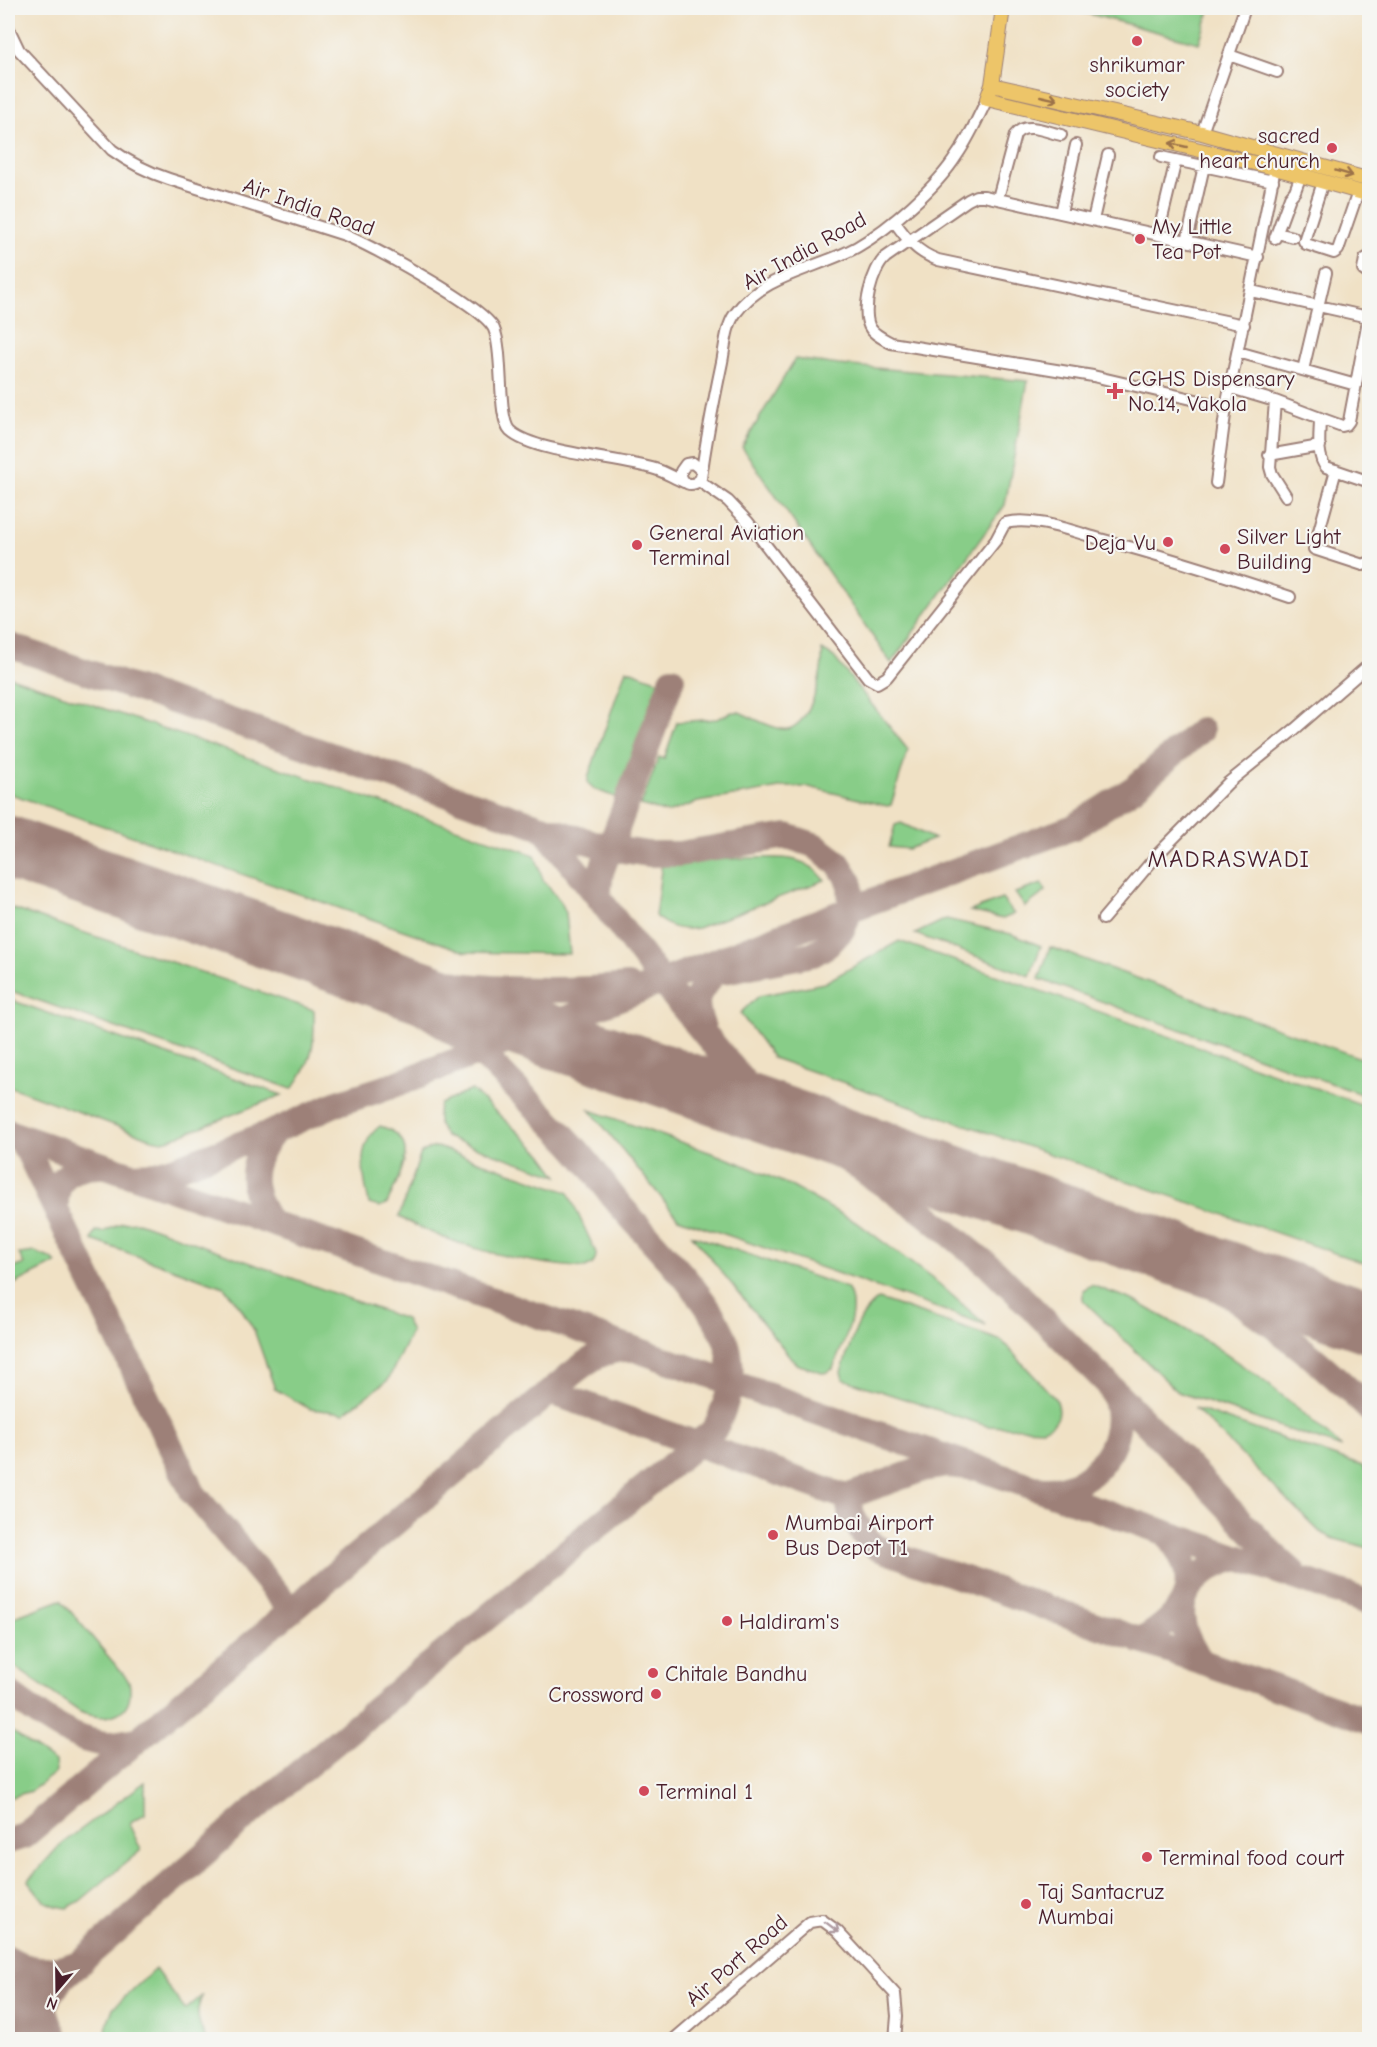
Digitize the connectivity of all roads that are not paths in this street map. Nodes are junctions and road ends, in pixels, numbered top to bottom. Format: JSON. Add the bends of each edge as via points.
{"nodes":[{"id":1,"x":1003,"y":8,"type":"edge"},
{"id":2,"x":1245,"y":8,"type":"edge"},
{"id":3,"x":8,"y":27,"type":"edge"},
{"id":4,"x":1228,"y":55,"type":"junction"},
{"id":5,"x":1277,"y":72,"type":"dead end"},
{"id":6,"x":992,"y":85,"type":"junction"},
{"id":7,"x":987,"y":99,"type":"junction"},
{"id":8,"x":1202,"y":132,"type":"junction"},
{"id":9,"x":1060,"y":135,"type":"dead end"},
{"id":10,"x":1076,"y":145,"type":"dead end"},
{"id":11,"x":1278,"y":154,"type":"junction"},
{"id":12,"x":1108,"y":155,"type":"dead end"},
{"id":13,"x":1161,"y":157,"type":"dead end"},
{"id":14,"x":1176,"y":160,"type":"junction"},
{"id":15,"x":1204,"y":166,"type":"junction"},
{"id":16,"x":1274,"y":174,"type":"junction"},
{"id":17,"x":1301,"y":175,"type":"junction"},
{"id":18,"x":1370,"y":180,"type":"edge"},
{"id":19,"x":1323,"y":182,"type":"junction"},
{"id":20,"x":1364,"y":194,"type":"edge"},
{"id":21,"x":998,"y":198,"type":"junction"},
{"id":22,"x":1061,"y":213,"type":"junction"},
{"id":23,"x":1093,"y":220,"type":"junction"},
{"id":24,"x":894,"y":221,"type":"junction"},
{"id":25,"x":1158,"y":235,"type":"junction"},
{"id":26,"x":1293,"y":237,"type":"dead end"},
{"id":27,"x":1187,"y":241,"type":"junction"},
{"id":28,"x":909,"y":242,"type":"junction"},
{"id":29,"x":1370,"y":256,"type":"edge"},
{"id":30,"x":1258,"y":257,"type":"junction"},
{"id":31,"x":1326,"y":273,"type":"dead end"},
{"id":32,"x":1370,"y":275,"type":"edge"},
{"id":33,"x":1251,"y":291,"type":"junction"},
{"id":34,"x":1319,"y":306,"type":"junction"},
{"id":35,"x":1369,"y":313,"type":"edge"},
{"id":36,"x":1244,"y":325,"type":"junction"},
{"id":37,"x":1238,"y":352,"type":"junction"},
{"id":38,"x":1303,"y":370,"type":"junction"},
{"id":39,"x":1356,"y":385,"type":"junction"},
{"id":40,"x":1231,"y":388,"type":"junction"},
{"id":41,"x":1275,"y":401,"type":"junction"},
{"id":42,"x":1227,"y":407,"type":"junction"},
{"id":43,"x":1320,"y":418,"type":"junction"},
{"id":44,"x":708,"y":431,"type":"junction"},
{"id":45,"x":1320,"y":446,"type":"junction"},
{"id":46,"x":1269,"y":455,"type":"junction"},
{"id":47,"x":688,"y":464,"type":"junction"},
{"id":48,"x":655,"y":469,"type":"junction"},
{"id":49,"x":1336,"y":470,"type":"junction"},
{"id":50,"x":700,"y":475,"type":"junction"},
{"id":51,"x":684,"y":482,"type":"junction"},
{"id":52,"x":1370,"y":482,"type":"edge"},
{"id":53,"x":1216,"y":483,"type":"dead end"},
{"id":54,"x":1286,"y":496,"type":"dead end"},
{"id":55,"x":1370,"y":562,"type":"edge"},
{"id":56,"x":1290,"y":597,"type":"dead end"},
{"id":57,"x":1370,"y":664,"type":"edge"},
{"id":58,"x":1103,"y":919,"type":"dead end"},
{"id":59,"x":673,"y":2040,"type":"edge"},
{"id":60,"x":895,"y":2040,"type":"edge"}],
"edges":[{"from":1,"to":6,"type":"main road"},
{"from":2,"to":4,"type":"street"},
{"from":3,"to":48,"type":"street","name":"Air India Road","via":[[19,50],[124,159],[168,179],[345,235],[478,310],[496,336],[505,417],[508,429],[516,435],[542,446]]},
{"from":4,"to":5,"type":"street"},
{"from":4,"to":8,"type":"street"},
{"from":6,"to":7,"type":"main road"},
{"from":6,"to":8,"type":"main road","one_way":true},
{"from":16,"to":7,"type":"main road","one_way":true},
{"from":7,"to":24,"type":"street","name":"Air India Road","via":[[956,157]]},
{"from":8,"to":11,"type":"main road"},
{"from":9,"to":21,"type":"street","via":[[1028,128],[1018,130]]},
{"from":10,"to":22,"type":"street"},
{"from":11,"to":16,"type":"street"},
{"from":11,"to":18,"type":"main road","one_way":true},
{"from":12,"to":23,"type":"street"},
{"from":13,"to":14,"type":"street"},
{"from":14,"to":15,"type":"street"},
{"from":14,"to":25,"type":"street"},
{"from":15,"to":16,"type":"street"},
{"from":15,"to":27,"type":"street"},
{"from":16,"to":17,"type":"main road"},
{"from":16,"to":30,"type":"street"},
{"from":17,"to":19,"type":"main road"},
{"from":17,"to":26,"type":"street","via":[[1276,235]]},
{"from":19,"to":20,"type":"main road"},
{"from":19,"to":20,"type":"street","via":[[1304,241],[1334,253]]},
{"from":21,"to":22,"type":"street"},
{"from":21,"to":28,"type":"street","via":[[976,196]]},
{"from":22,"to":23,"type":"street"},
{"from":23,"to":25,"type":"street"},
{"from":24,"to":28,"type":"street"},
{"from":24,"to":44,"type":"street","name":"Air India Road","via":[[857,247],[766,287],[739,309],[727,338]]},
{"from":25,"to":27,"type":"street"},
{"from":27,"to":30,"type":"street"},
{"from":28,"to":36,"type":"street","via":[[938,260]]},
{"from":28,"to":42,"type":"street","via":[[881,261],[868,300],[871,330],[891,343],[1093,376]]},
{"from":29,"to":32,"type":"street","via":[[1366,256],[1363,270]]},
{"from":30,"to":33,"type":"street"},
{"from":31,"to":34,"type":"street"},
{"from":33,"to":34,"type":"street"},
{"from":33,"to":36,"type":"street"},
{"from":34,"to":35,"type":"street"},
{"from":34,"to":38,"type":"street"},
{"from":35,"to":39,"type":"street"},
{"from":36,"to":37,"type":"street"},
{"from":37,"to":38,"type":"street"},
{"from":37,"to":40,"type":"street"},
{"from":38,"to":39,"type":"street"},
{"from":39,"to":43,"type":"street","via":[[1346,425]]},
{"from":40,"to":41,"type":"street"},
{"from":40,"to":42,"type":"street"},
{"from":41,"to":43,"type":"street"},
{"from":41,"to":46,"type":"street"},
{"from":42,"to":53,"type":"street"},
{"from":43,"to":45,"type":"street"},
{"from":44,"to":47,"type":"street","name":"Air India Road"},
{"from":44,"to":50,"type":"street","name":"Air India Road"},
{"from":45,"to":46,"type":"street"},
{"from":45,"to":49,"type":"street","via":[[1323,463]]},
{"from":46,"to":54,"type":"street","via":[[1272,474]]},
{"from":47,"to":48,"type":"street","name":"Air India Road"},
{"from":47,"to":50,"type":"street","via":[[697,465]]},
{"from":47,"to":51,"type":"street","name":"Air India Road","via":[[681,471]]},
{"from":48,"to":51,"type":"street","name":"Air India Road"},
{"from":49,"to":52,"type":"street"},
{"from":49,"to":55,"type":"street","via":[[1314,549],[1363,565]]},
{"from":50,"to":51,"type":"street","name":"Air India Road","via":[[693,484]]},
{"from":50,"to":56,"type":"street","via":[[748,522],[868,678],[878,683],[887,677],[996,540],[1005,523],[1018,520],[1191,564]]},
{"from":57,"to":58,"type":"street","via":[[1228,783],[1158,854]]},
{"from":59,"to":60,"type":"street","name":"Air Port Road","one_way":true,"via":[[810,1922],[822,1920],[895,1994]]}]}
